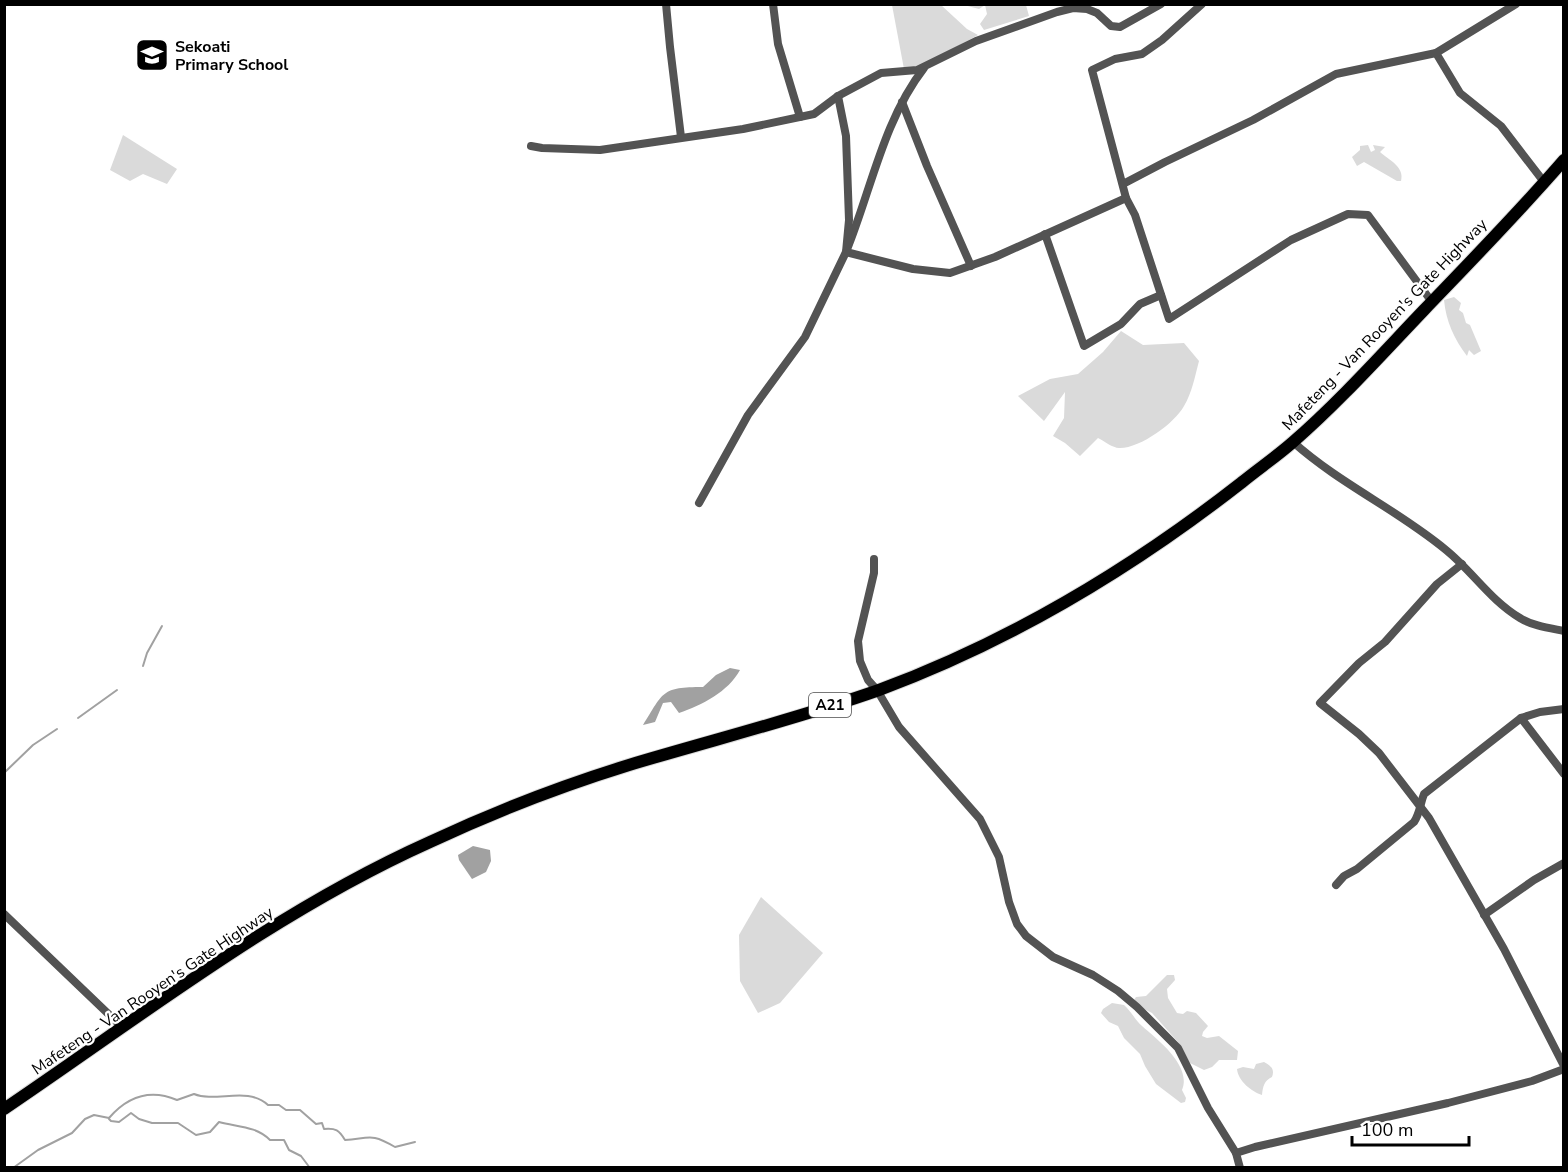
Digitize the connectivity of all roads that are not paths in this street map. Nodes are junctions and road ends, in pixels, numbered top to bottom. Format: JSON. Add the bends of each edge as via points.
{"nodes":[{"id":1,"x":666,"y":4,"type":"edge"},
{"id":2,"x":773,"y":4,"type":"edge"},
{"id":3,"x":1161,"y":4,"type":"edge"},
{"id":4,"x":1202,"y":4,"type":"edge"},
{"id":5,"x":1516,"y":4,"type":"edge"},
{"id":6,"x":1436,"y":53,"type":"junction"},
{"id":7,"x":926,"y":66,"type":"junction"},
{"id":8,"x":838,"y":96,"type":"junction"},
{"id":9,"x":902,"y":102,"type":"junction"},
{"id":10,"x":800,"y":117,"type":"junction"},
{"id":11,"x":681,"y":137,"type":"junction"},
{"id":12,"x":531,"y":146,"type":"dead end"},
{"id":13,"x":1563,"y":160,"type":"edge"},
{"id":14,"x":1544,"y":182,"type":"junction"},
{"id":15,"x":1123,"y":184,"type":"junction"},
{"id":16,"x":1126,"y":198,"type":"junction"},
{"id":17,"x":1045,"y":234,"type":"junction"},
{"id":18,"x":846,"y":252,"type":"junction"},
{"id":19,"x":972,"y":266,"type":"junction"},
{"id":20,"x":1161,"y":295,"type":"junction"},
{"id":21,"x":1432,"y":302,"type":"junction"},
{"id":22,"x":1293,"y":442,"type":"junction"},
{"id":23,"x":699,"y":503,"type":"dead end"},
{"id":24,"x":874,"y":559,"type":"dead end"},
{"id":25,"x":1462,"y":564,"type":"junction"},
{"id":26,"x":1563,"y":631,"type":"edge"},
{"id":27,"x":877,"y":690,"type":"junction"},
{"id":28,"x":1563,"y":709,"type":"edge"},
{"id":29,"x":1521,"y":718,"type":"junction"},
{"id":30,"x":1563,"y":774,"type":"edge"},
{"id":31,"x":1420,"y":804,"type":"junction"},
{"id":32,"x":1563,"y":863,"type":"edge"},
{"id":33,"x":1336,"y":885,"type":"dead end"},
{"id":34,"x":4,"y":914,"type":"edge"},
{"id":35,"x":1484,"y":915,"type":"junction"},
{"id":36,"x":122,"y":1027,"type":"junction"},
{"id":37,"x":1563,"y":1068,"type":"edge"},
{"id":38,"x":4,"y":1109,"type":"edge"},
{"id":39,"x":1236,"y":1153,"type":"junction"},
{"id":40,"x":1240,"y":1167,"type":"edge"}],
"edges":[{"from":1,"to":11,"type":"street"},
{"from":2,"to":10,"type":"street","via":[[778,44]]},
{"from":3,"to":7,"type":"street","via":[[1120,27],[1111,26],[1087,9],[1057,12],[976,41]]},
{"from":4,"to":15,"type":"street","via":[[1142,54],[1116,59],[1092,70]]},
{"from":5,"to":6,"type":"street"},
{"from":6,"to":14,"type":"street","via":[[1461,93],[1500,126]]},
{"from":6,"to":15,"type":"street","via":[[1336,74]]},
{"from":7,"to":8,"type":"street","via":[[881,73]]},
{"from":7,"to":9,"type":"street"},
{"from":8,"to":10,"type":"street","via":[[814,114]]},
{"from":8,"to":18,"type":"street","via":[[846,136]]},
{"from":9,"to":18,"type":"street"},
{"from":9,"to":19,"type":"street"},
{"from":10,"to":11,"type":"street"},
{"from":11,"to":12,"type":"street","via":[[600,150]]},
{"from":13,"to":14,"type":"main road","name":"Mafeteng - Van Rooyen's Gate Highway","number":"A21"},
{"from":14,"to":21,"type":"main road","name":"Mafeteng - Van Rooyen's Gate Highway","number":"A21"},
{"from":15,"to":16,"type":"street"},
{"from":16,"to":17,"type":"street"},
{"from":16,"to":20,"type":"street"},
{"from":17,"to":19,"type":"street"},
{"from":17,"to":20,"type":"street","via":[[1083,346],[1121,324],[1140,304]]},
{"from":18,"to":19,"type":"street","via":[[913,269],[950,273]]},
{"from":18,"to":23,"type":"street","via":[[805,337],[748,415]]},
{"from":20,"to":21,"type":"street","via":[[1169,319],[1291,240],[1348,214],[1368,215]]},
{"from":21,"to":22,"type":"main road","name":"Mafeteng - Van Rooyen's Gate Highway","number":"A21"},
{"from":22,"to":25,"type":"street"},
{"from":22,"to":27,"type":"main road","name":"Mafeteng - Van Rooyen's Gate Highway","number":"A21","via":[[1197,518],[1112,576],[1026,624]]},
{"from":24,"to":27,"type":"street","via":[[858,641],[860,661]]},
{"from":25,"to":26,"type":"street","via":[[1503,607],[1538,626]]},
{"from":25,"to":31,"type":"street","via":[[1437,584],[1385,642],[1320,703],[1379,753]]},
{"from":27,"to":36,"type":"main road","name":"Mafeteng - Van Rooyen's Gate Highway","number":"A21","via":[[595,776],[430,841],[370,870],[228,954]]},
{"from":27,"to":39,"type":"street","via":[[899,727],[980,819],[999,857],[1017,924],[1026,936],[1053,957],[1118,991],[1178,1048]]},
{"from":28,"to":29,"type":"street"},
{"from":29,"to":30,"type":"street"},
{"from":29,"to":31,"type":"street","via":[[1424,794]]},
{"from":31,"to":33,"type":"street","via":[[1420,814],[1414,822]]},
{"from":31,"to":35,"type":"street"},
{"from":32,"to":35,"type":"street"},
{"from":34,"to":36,"type":"street"},
{"from":35,"to":37,"type":"street"},
{"from":36,"to":38,"type":"main road","name":"Mafeteng - Van Rooyen's Gate Highway","number":"A21"},
{"from":37,"to":39,"type":"street","via":[[1532,1081],[1448,1103]]},
{"from":39,"to":40,"type":"street"}]}
